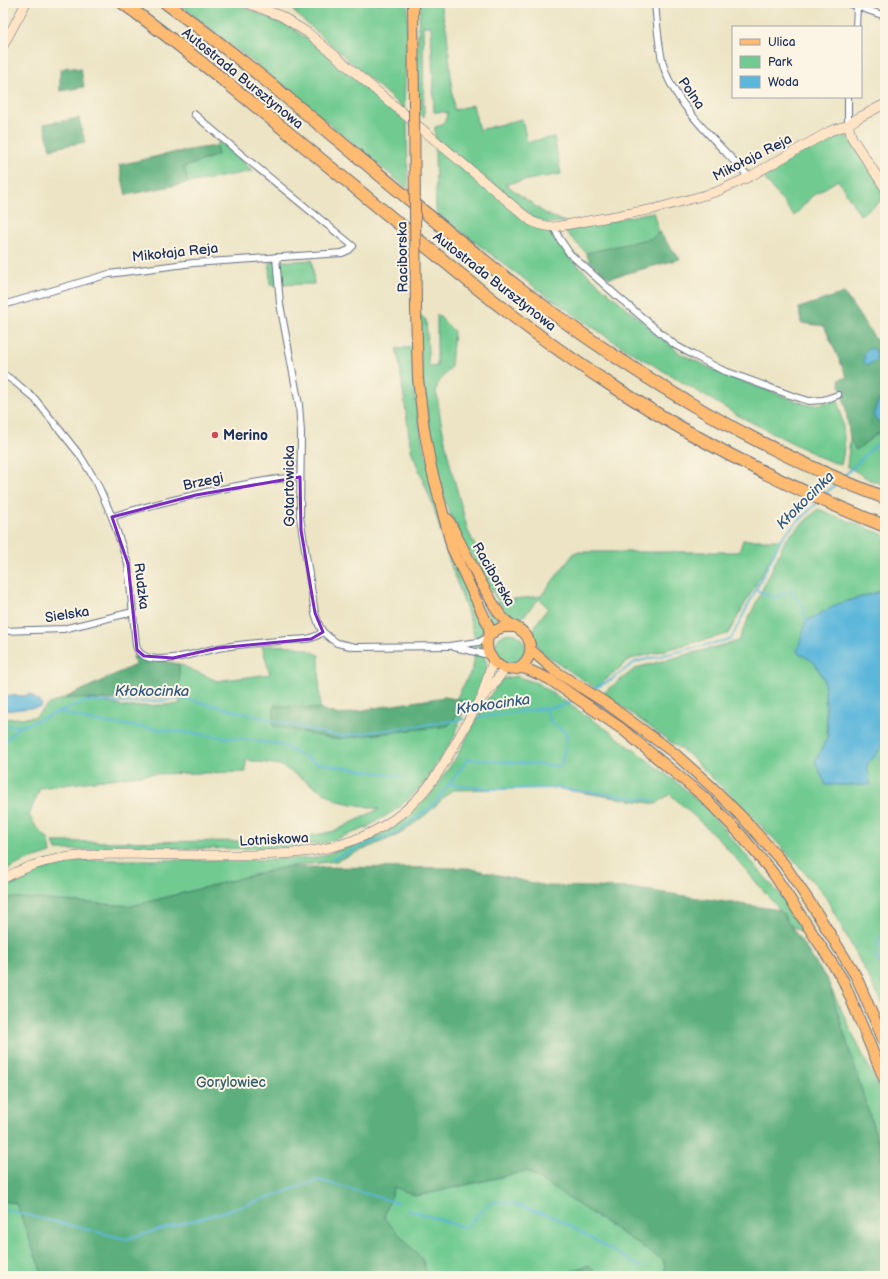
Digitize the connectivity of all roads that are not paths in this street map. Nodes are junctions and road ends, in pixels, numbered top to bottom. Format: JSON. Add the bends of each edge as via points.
{"nodes":[{"id":1,"x":26,"y":3,"type":"edge"},
{"id":2,"x":123,"y":3,"type":"edge"},
{"id":3,"x":166,"y":3,"type":"edge"},
{"id":4,"x":247,"y":3,"type":"edge"},
{"id":5,"x":413,"y":3,"type":"edge"},
{"id":6,"x":655,"y":3,"type":"edge"},
{"id":7,"x":847,"y":3,"type":"edge"},
{"id":8,"x":857,"y":7,"type":"junction"},
{"id":9,"x":885,"y":16,"type":"edge"},
{"id":10,"x":856,"y":26,"type":"edge"},
{"id":11,"x":3,"y":46,"type":"edge"},
{"id":12,"x":848,"y":98,"type":"edge"},
{"id":13,"x":885,"y":104,"type":"edge"},
{"id":14,"x":194,"y":114,"type":"dead end"},
{"id":15,"x":848,"y":125,"type":"junction"},
{"id":16,"x":750,"y":177,"type":"junction"},
{"id":17,"x":885,"y":188,"type":"edge"},
{"id":18,"x":554,"y":227,"type":"junction"},
{"id":19,"x":276,"y":257,"type":"junction"},
{"id":20,"x":3,"y":305,"type":"edge"},
{"id":21,"x":3,"y":374,"type":"edge"},
{"id":22,"x":838,"y":395,"type":"dead end"},
{"id":23,"x":300,"y":477,"type":"junction"},
{"id":24,"x":885,"y":498,"type":"edge"},
{"id":25,"x":443,"y":509,"type":"junction"},
{"id":26,"x":112,"y":517,"type":"junction"},
{"id":27,"x":885,"y":526,"type":"edge"},
{"id":28,"x":133,"y":612,"type":"junction"},
{"id":29,"x":515,"y":627,"type":"junction"},
{"id":30,"x":3,"y":631,"type":"edge"},
{"id":31,"x":323,"y":632,"type":"junction"},
{"id":32,"x":489,"y":636,"type":"junction"},
{"id":33,"x":449,"y":646,"type":"junction"},
{"id":34,"x":531,"y":650,"type":"junction"},
{"id":35,"x":491,"y":658,"type":"junction"},
{"id":36,"x":517,"y":668,"type":"junction"},
{"id":37,"x":505,"y":669,"type":"junction"},
{"id":38,"x":482,"y":698,"type":"junction"},
{"id":39,"x":3,"y":879,"type":"edge"},
{"id":40,"x":885,"y":1044,"type":"edge"},
{"id":41,"x":885,"y":1081,"type":"edge"}],
"edges":[{"from":1,"to":11,"type":"street"},
{"from":2,"to":27,"type":"highway","name":"Autostrada Bursztynowa","via":[[219,76],[502,307],[607,383],[693,436],[791,487]]},
{"from":3,"to":24,"type":"highway","name":"Autostrada Bursztynowa","via":[[234,55],[519,288],[619,360],[764,444],[812,468]]},
{"from":4,"to":18,"type":"street","via":[[281,16],[308,33],[531,221]]},
{"from":5,"to":25,"type":"main road","name":"Raciborska","bridge":true,"via":[[417,367],[431,467]]},
{"from":6,"to":16,"type":"street","name":"Polna","via":[[663,64],[672,88],[685,106]]},
{"from":7,"to":8,"type":"street"},
{"from":8,"to":9,"type":"street"},
{"from":8,"to":10,"type":"street"},
{"from":12,"to":15,"type":"street"},
{"from":13,"to":15,"type":"street","name":"Mikołaja Reja"},
{"from":14,"to":19,"type":"street","name":"Mikołaja Reja","via":[[353,246],[342,253]]},
{"from":15,"to":16,"type":"street","name":"Mikołaja Reja","via":[[830,131]]},
{"from":15,"to":17,"type":"street","via":[[852,138]]},
{"from":16,"to":18,"type":"street","name":"Mikołaja Reja","via":[[716,192],[654,209]]},
{"from":18,"to":22,"type":"street","via":[[570,254],[681,348],[722,370],[809,401]]},
{"from":19,"to":20,"type":"street","name":"Mikołaja Reja","via":[[193,263],[109,274]]},
{"from":19,"to":23,"type":"street","name":"Gotartowicka","via":[[279,298],[299,405]]},
{"from":21,"to":26,"type":"street","name":"Rudzka","via":[[35,398],[79,454],[97,483]]},
{"from":23,"to":26,"type":"street","name":"Brzegi","via":[[271,479],[196,494]]},
{"from":23,"to":31,"type":"street","name":"Gotartowicka","via":[[301,530],[315,613]]},
{"from":25,"to":29,"type":"main road","name":"Raciborska","via":[[498,611]]},
{"from":25,"to":32,"type":"main road","name":"Raciborska","via":[[452,548],[488,626]]},
{"from":26,"to":28,"type":"street","name":"Rudzka","via":[[128,564]]},
{"from":28,"to":30,"type":"street","name":"Sielska","via":[[63,629]]},
{"from":28,"to":31,"type":"street","name":"Rudzka","via":[[137,650],[144,656],[156,659],[174,658],[218,648],[311,639]]},
{"from":29,"to":32,"type":"main road","via":[[500,628]]},
{"from":29,"to":34,"type":"main road","via":[[526,635]]},
{"from":31,"to":33,"type":"street","via":[[337,643],[355,647]]},
{"from":32,"to":33,"type":"street","via":[[479,642]]},
{"from":32,"to":35,"type":"main road","via":[[487,648]]},
{"from":33,"to":35,"type":"street"},
{"from":34,"to":36,"type":"main road","via":[[529,658]]},
{"from":34,"to":40,"type":"main road","via":[[555,671],[606,703],[674,753],[743,818],[784,864],[844,956],[856,976]]},
{"from":35,"to":37,"type":"main road"},
{"from":35,"to":38,"type":"street","name":"Lotniskowa"},
{"from":36,"to":37,"type":"main road"},
{"from":36,"to":41,"type":"main road","via":[[529,670],[549,679],[622,729],[704,797],[740,834],[773,873],[843,980]]},
{"from":37,"to":38,"type":"street","name":"Lotniskowa"},
{"from":38,"to":39,"type":"street","name":"Lotniskowa","via":[[430,784],[395,818],[354,841],[313,851],[281,854],[75,856],[38,864]]}]}
